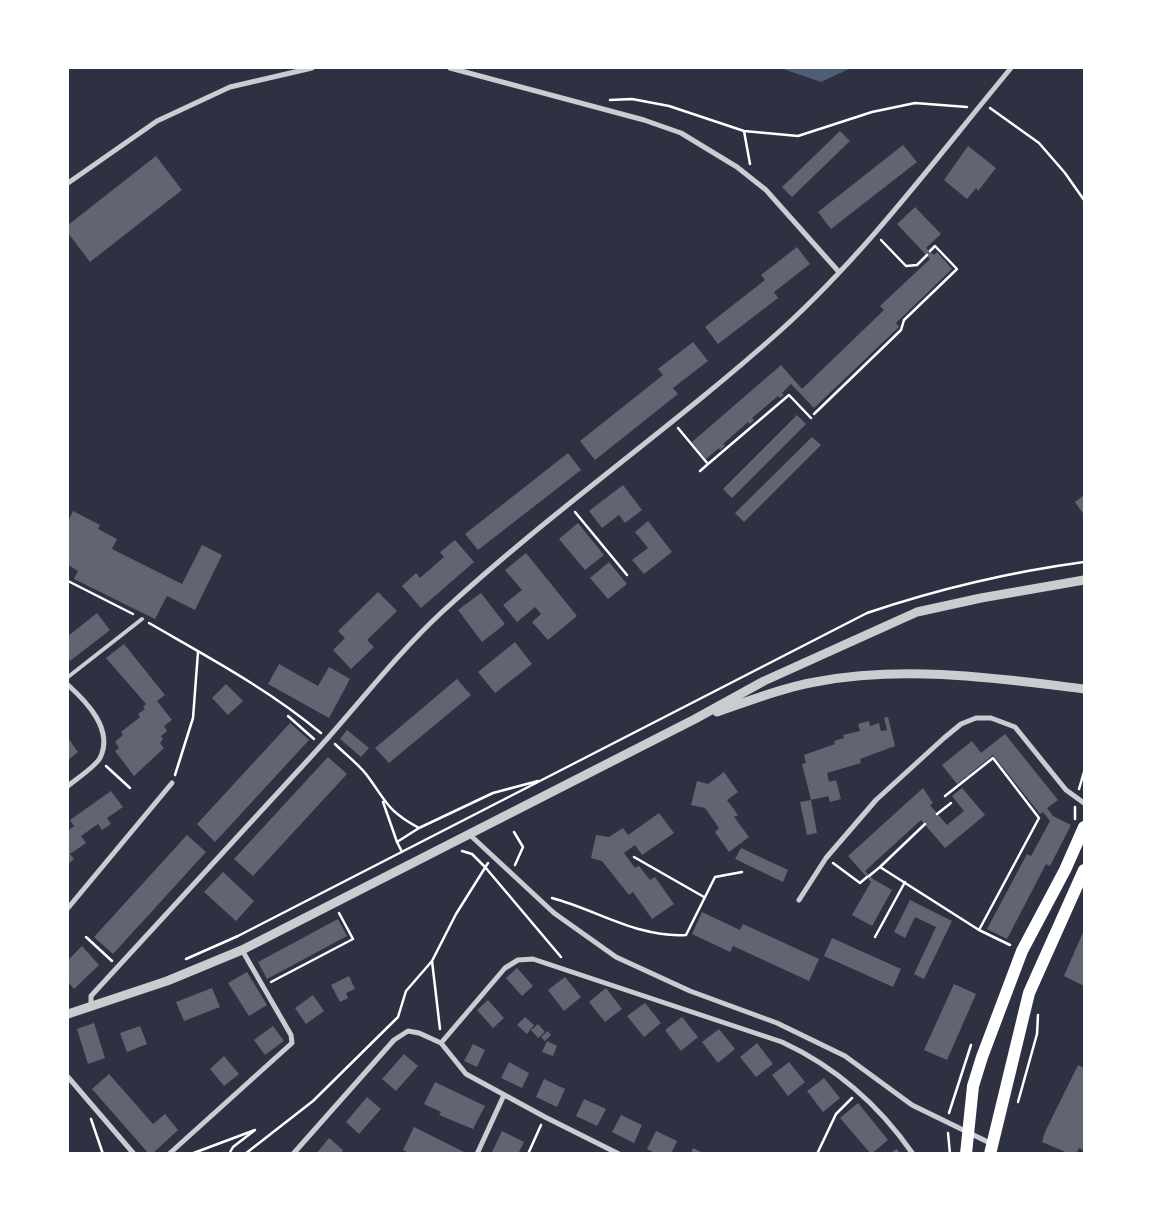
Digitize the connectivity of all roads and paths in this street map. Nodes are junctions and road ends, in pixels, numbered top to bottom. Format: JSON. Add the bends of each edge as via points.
{"nodes":[{"id":1,"x":312,"y":68,"type":"edge"},
{"id":2,"x":450,"y":68,"type":"edge"},
{"id":3,"x":1010,"y":68,"type":"edge"},
{"id":4,"x":604,"y":100,"type":"dead end"},
{"id":5,"x":982,"y":102,"type":"junction"},
{"id":6,"x":978,"y":108,"type":"junction"},
{"id":7,"x":744,"y":131,"type":"junction"},
{"id":8,"x":756,"y":169,"type":"dead end"},
{"id":9,"x":68,"y":183,"type":"edge"},
{"id":10,"x":1084,"y":200,"type":"edge"},
{"id":11,"x":875,"y":233,"type":"junction"},
{"id":12,"x":930,"y":251,"type":"dead end"},
{"id":13,"x":926,"y":255,"type":"dead end"},
{"id":14,"x":840,"y":272,"type":"junction"},
{"id":15,"x":814,"y":414,"type":"dead end"},
{"id":16,"x":811,"y":418,"type":"dead end"},
{"id":17,"x":673,"y":421,"type":"junction"},
{"id":18,"x":708,"y":464,"type":"junction"},
{"id":19,"x":700,"y":471,"type":"dead end"},
{"id":20,"x":569,"y":505,"type":"junction"},
{"id":21,"x":627,"y":576,"type":"dead end"},
{"id":22,"x":1084,"y":580,"type":"edge"},
{"id":23,"x":68,"y":581,"type":"edge"},
{"id":24,"x":142,"y":619,"type":"junction"},
{"id":25,"x":198,"y":652,"type":"junction"},
{"id":26,"x":68,"y":677,"type":"edge"},
{"id":27,"x":68,"y":685,"type":"edge"},
{"id":28,"x":1084,"y":690,"type":"edge"},
{"id":29,"x":288,"y":716,"type":"dead end"},
{"id":30,"x":695,"y":720,"type":"junction"},
{"id":31,"x":328,"y":738,"type":"junction"},
{"id":32,"x":321,"y":746,"type":"junction"},
{"id":33,"x":100,"y":760,"type":"junction"},
{"id":34,"x":172,"y":784,"type":"joint"},
{"id":35,"x":68,"y":786,"type":"edge"},
{"id":36,"x":130,"y":788,"type":"dead end"},
{"id":37,"x":945,"y":796,"type":"dead end"},
{"id":38,"x":383,"y":800,"type":"junction"},
{"id":39,"x":951,"y":803,"type":"dead end"},
{"id":40,"x":1084,"y":803,"type":"edge"},
{"id":41,"x":937,"y":814,"type":"dead end"},
{"id":42,"x":925,"y":824,"type":"dead end"},
{"id":43,"x":1084,"y":826,"type":"edge"},
{"id":44,"x":419,"y":828,"type":"junction"},
{"id":45,"x":514,"y":832,"type":"dead end"},
{"id":46,"x":469,"y":834,"type":"junction"},
{"id":47,"x":397,"y":842,"type":"junction"},
{"id":48,"x":436,"y":851,"type":"junction"},
{"id":49,"x":402,"y":852,"type":"junction"},
{"id":50,"x":634,"y":857,"type":"dead end"},
{"id":51,"x":826,"y":858,"type":"junction"},
{"id":52,"x":485,"y":867,"type":"junction"},
{"id":53,"x":880,"y":867,"type":"junction"},
{"id":54,"x":1084,"y":870,"type":"edge"},
{"id":55,"x":742,"y":872,"type":"dead end"},
{"id":56,"x":511,"y":874,"type":"junction"},
{"id":57,"x":905,"y":882,"type":"junction"},
{"id":58,"x":533,"y":894,"type":"junction"},
{"id":59,"x":704,"y":897,"type":"junction"},
{"id":60,"x":798,"y":900,"type":"dead end"},
{"id":61,"x":333,"y":903,"type":"junction"},
{"id":62,"x":68,"y":908,"type":"edge"},
{"id":63,"x":979,"y":930,"type":"junction"},
{"id":64,"x":86,"y":937,"type":"dead end"},
{"id":65,"x":875,"y":937,"type":"dead end"},
{"id":66,"x":1014,"y":947,"type":"dead end"},
{"id":67,"x":242,"y":950,"type":"junction"},
{"id":68,"x":432,"y":961,"type":"junction"},
{"id":69,"x":180,"y":962,"type":"dead end"},
{"id":70,"x":118,"y":966,"type":"junction"},
{"id":71,"x":573,"y":972,"type":"junction"},
{"id":72,"x":263,"y":986,"type":"junction"},
{"id":73,"x":91,"y":1006,"type":"junction"},
{"id":74,"x":1039,"y":1008,"type":"dead end"},
{"id":75,"x":68,"y":1014,"type":"edge"},
{"id":76,"x":441,"y":1043,"type":"junction"},
{"id":77,"x":68,"y":1077,"type":"edge"},
{"id":78,"x":862,"y":1093,"type":"junction"},
{"id":79,"x":504,"y":1095,"type":"junction"},
{"id":80,"x":1016,"y":1108,"type":"dead end"},
{"id":81,"x":90,"y":1117,"type":"dead end"},
{"id":82,"x":545,"y":1117,"type":"junction"},
{"id":83,"x":968,"y":1133,"type":"junction"},
{"id":84,"x":991,"y":1149,"type":"edge"},
{"id":85,"x":103,"y":1154,"type":"edge"},
{"id":86,"x":134,"y":1154,"type":"edge"},
{"id":87,"x":169,"y":1154,"type":"edge"},
{"id":88,"x":191,"y":1154,"type":"edge"},
{"id":89,"x":229,"y":1154,"type":"edge"},
{"id":90,"x":245,"y":1154,"type":"edge"},
{"id":91,"x":293,"y":1154,"type":"edge"},
{"id":92,"x":478,"y":1154,"type":"edge"},
{"id":93,"x":528,"y":1154,"type":"edge"},
{"id":94,"x":619,"y":1154,"type":"edge"},
{"id":95,"x":817,"y":1154,"type":"edge"},
{"id":96,"x":913,"y":1154,"type":"edge"},
{"id":97,"x":966,"y":1154,"type":"edge"}],
"edges":[{"from":1,"to":9,"type":"street","via":[[230,87],[157,121]]},
{"from":2,"to":14,"type":"street","via":[[681,133],[730,162],[766,190]]},
{"from":3,"to":5,"type":"street"},
{"from":4,"to":7,"type":"path","via":[[632,99],[669,106]]},
{"from":5,"to":6,"type":"street"},
{"from":5,"to":10,"type":"path","via":[[1039,143],[1066,173]]},
{"from":6,"to":7,"type":"path","via":[[915,103],[872,112],[798,136]]},
{"from":6,"to":11,"type":"street"},
{"from":7,"to":8,"type":"path","via":[[749,162]]},
{"from":11,"to":13,"type":"path","via":[[906,266],[917,264]]},
{"from":11,"to":14,"type":"street"},
{"from":12,"to":15,"type":"path","via":[[935,246],[957,269],[904,320],[901,330]]},
{"from":14,"to":17,"type":"street","via":[[782,329]]},
{"from":16,"to":18,"type":"path","via":[[788,395]]},
{"from":17,"to":18,"type":"path"},
{"from":17,"to":20,"type":"street"},
{"from":18,"to":19,"type":"path"},
{"from":20,"to":21,"type":"path"},
{"from":20,"to":31,"type":"street","via":[[420,633]]},
{"from":22,"to":30,"type":"street","via":[[917,612],[764,681]]},
{"from":23,"to":24,"type":"path"},
{"from":24,"to":25,"type":"path"},
{"from":24,"to":26,"type":"lane"},
{"from":25,"to":31,"type":"path","via":[[286,704]]},
{"from":25,"to":34,"type":"path","via":[[193,718]]},
{"from":27,"to":33,"type":"street","via":[[98,719],[103,734]]},
{"from":28,"to":30,"type":"street","via":[[965,675],[861,675],[814,682]]},
{"from":29,"to":32,"type":"path"},
{"from":30,"to":46,"type":"street"},
{"from":31,"to":32,"type":"street"},
{"from":31,"to":38,"type":"path","via":[[366,774]]},
{"from":32,"to":70,"type":"street"},
{"from":33,"to":35,"type":"street"},
{"from":33,"to":36,"type":"path"},
{"from":34,"to":62,"type":"street"},
{"from":37,"to":63,"type":"path","via":[[993,758],[1039,818]]},
{"from":38,"to":44,"type":"path","via":[[398,816]]},
{"from":38,"to":47,"type":"path"},
{"from":39,"to":41,"type":"path"},
{"from":40,"to":51,"type":"street","via":[[1066,790],[1016,727],[991,718],[976,718],[961,724],[876,800]]},
{"from":42,"to":53,"type":"path"},
{"from":43,"to":83,"type":"main road","via":[[1010,980],[973,1086]]},
{"from":44,"to":47,"type":"path"},
{"from":44,"to":49,"type":"path","via":[[493,793],[544,780]]},
{"from":45,"to":56,"type":"path","via":[[523,847]]},
{"from":46,"to":48,"type":"street"},
{"from":46,"to":56,"type":"street"},
{"from":47,"to":49,"type":"path"},
{"from":48,"to":52,"type":"path","via":[[464,850]]},
{"from":48,"to":61,"type":"street"},
{"from":49,"to":69,"type":"path"},
{"from":50,"to":59,"type":"path"},
{"from":51,"to":53,"type":"path","via":[[860,883]]},
{"from":51,"to":60,"type":"street"},
{"from":52,"to":68,"type":"path"},
{"from":52,"to":71,"type":"path"},
{"from":53,"to":57,"type":"path"},
{"from":54,"to":84,"type":"main road","via":[[1029,993]]},
{"from":55,"to":59,"type":"path","via":[[715,877]]},
{"from":56,"to":58,"type":"street"},
{"from":57,"to":63,"type":"path"},
{"from":57,"to":65,"type":"path"},
{"from":58,"to":59,"type":"path","via":[[554,898],[644,931],[671,936],[686,935]]},
{"from":58,"to":83,"type":"street","via":[[554,914],[616,957],[690,991],[776,1023],[845,1056],[912,1105]]},
{"from":61,"to":67,"type":"street"},
{"from":61,"to":72,"type":"path","via":[[353,939]]},
{"from":63,"to":66,"type":"path"},
{"from":64,"to":70,"type":"path"},
{"from":67,"to":72,"type":"street"},
{"from":67,"to":73,"type":"street","via":[[167,981]]},
{"from":68,"to":76,"type":"path"},
{"from":68,"to":90,"type":"path","via":[[406,992],[398,1018],[313,1101]]},
{"from":70,"to":73,"type":"street","via":[[91,996]]},
{"from":71,"to":76,"type":"street","via":[[533,959],[518,960],[505,968]]},
{"from":71,"to":78,"type":"street","via":[[782,1042],[804,1052]]},
{"from":72,"to":87,"type":"street","via":[[291,1035],[292,1043]]},
{"from":73,"to":75,"type":"street"},
{"from":74,"to":80,"type":"path","via":[[1037,1034]]},
{"from":76,"to":79,"type":"street","via":[[466,1074]]},
{"from":76,"to":91,"type":"street","via":[[419,1033],[408,1032],[394,1040]]},
{"from":77,"to":86,"type":"street"},
{"from":78,"to":95,"type":"path","via":[[849,1100],[836,1114]]},
{"from":78,"to":96,"type":"street","via":[[896,1129]]},
{"from":79,"to":82,"type":"street"},
{"from":79,"to":92,"type":"street"},
{"from":81,"to":85,"type":"path"},
{"from":82,"to":93,"type":"path"},
{"from":82,"to":94,"type":"street"},
{"from":83,"to":84,"type":"street"},
{"from":83,"to":97,"type":"main road"},
{"from":88,"to":89,"type":"path","via":[[256,1130],[233,1147]]}]}
